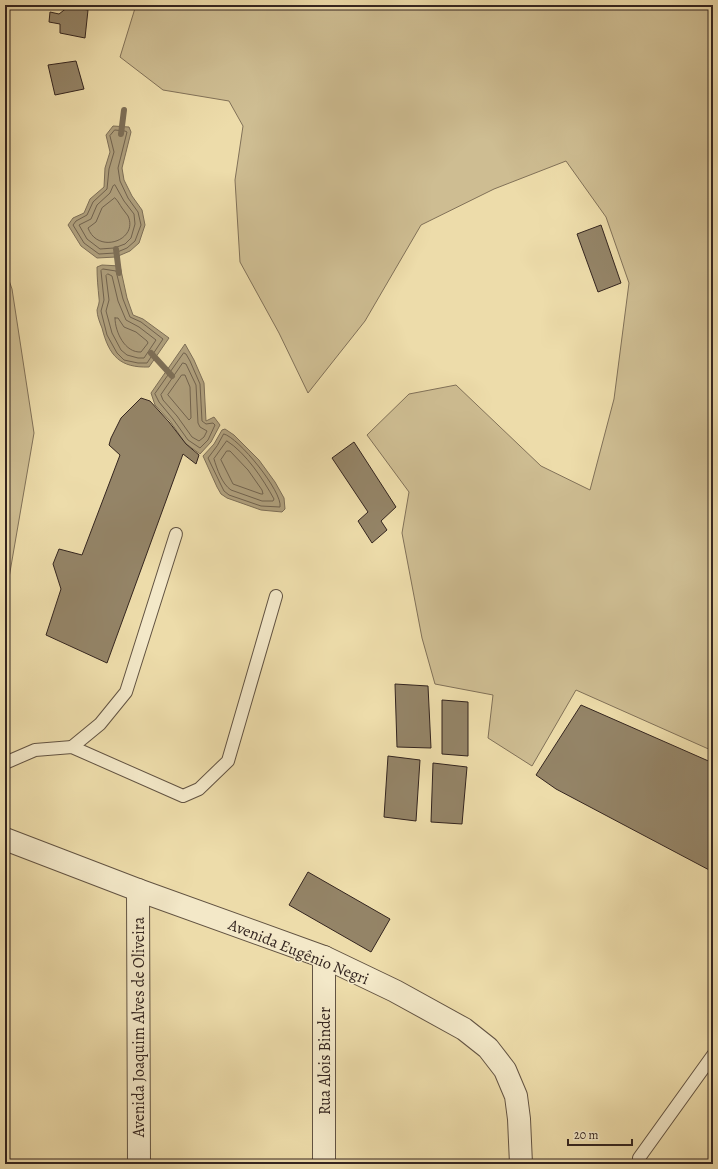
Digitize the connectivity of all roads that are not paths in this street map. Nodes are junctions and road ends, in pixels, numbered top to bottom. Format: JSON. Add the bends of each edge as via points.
{"nodes":[{"id":1,"x":176,"y":534,"type":"dead end"},
{"id":2,"x":276,"y":596,"type":"dead end"},
{"id":3,"x":72,"y":746,"type":"junction"},
{"id":4,"x":5,"y":763,"type":"edge"},
{"id":5,"x":5,"y":839,"type":"edge"},
{"id":6,"x":138,"y":890,"type":"junction"},
{"id":7,"x":324,"y":957,"type":"junction"},
{"id":8,"x":713,"y":1055,"type":"edge"},
{"id":9,"x":639,"y":1158,"type":"dead end"},
{"id":10,"x":139,"y":1164,"type":"edge"},
{"id":11,"x":324,"y":1164,"type":"edge"},
{"id":12,"x":521,"y":1164,"type":"edge"}],
"edges":[{"from":1,"to":3,"type":"lane","via":[[126,692],[100,724]]},
{"from":2,"to":3,"type":"lane","via":[[228,761],[199,789],[183,796]]},
{"from":3,"to":4,"type":"lane","via":[[35,750]]},
{"from":5,"to":6,"type":"street","name":"Avenida Eugênio Negri"},
{"from":6,"to":7,"type":"street","name":"Avenida Eugênio Negri"},
{"from":6,"to":10,"type":"street","name":"Avenida Joaquim Alves de Oliveira"},
{"from":7,"to":11,"type":"street","name":"Rua Alois Binder"},
{"from":7,"to":12,"type":"street","name":"Avenida Eugênio Negri","via":[[396,991],[464,1029],[488,1048],[506,1070],[516,1096]]},
{"from":8,"to":9,"type":"lane"}]}
